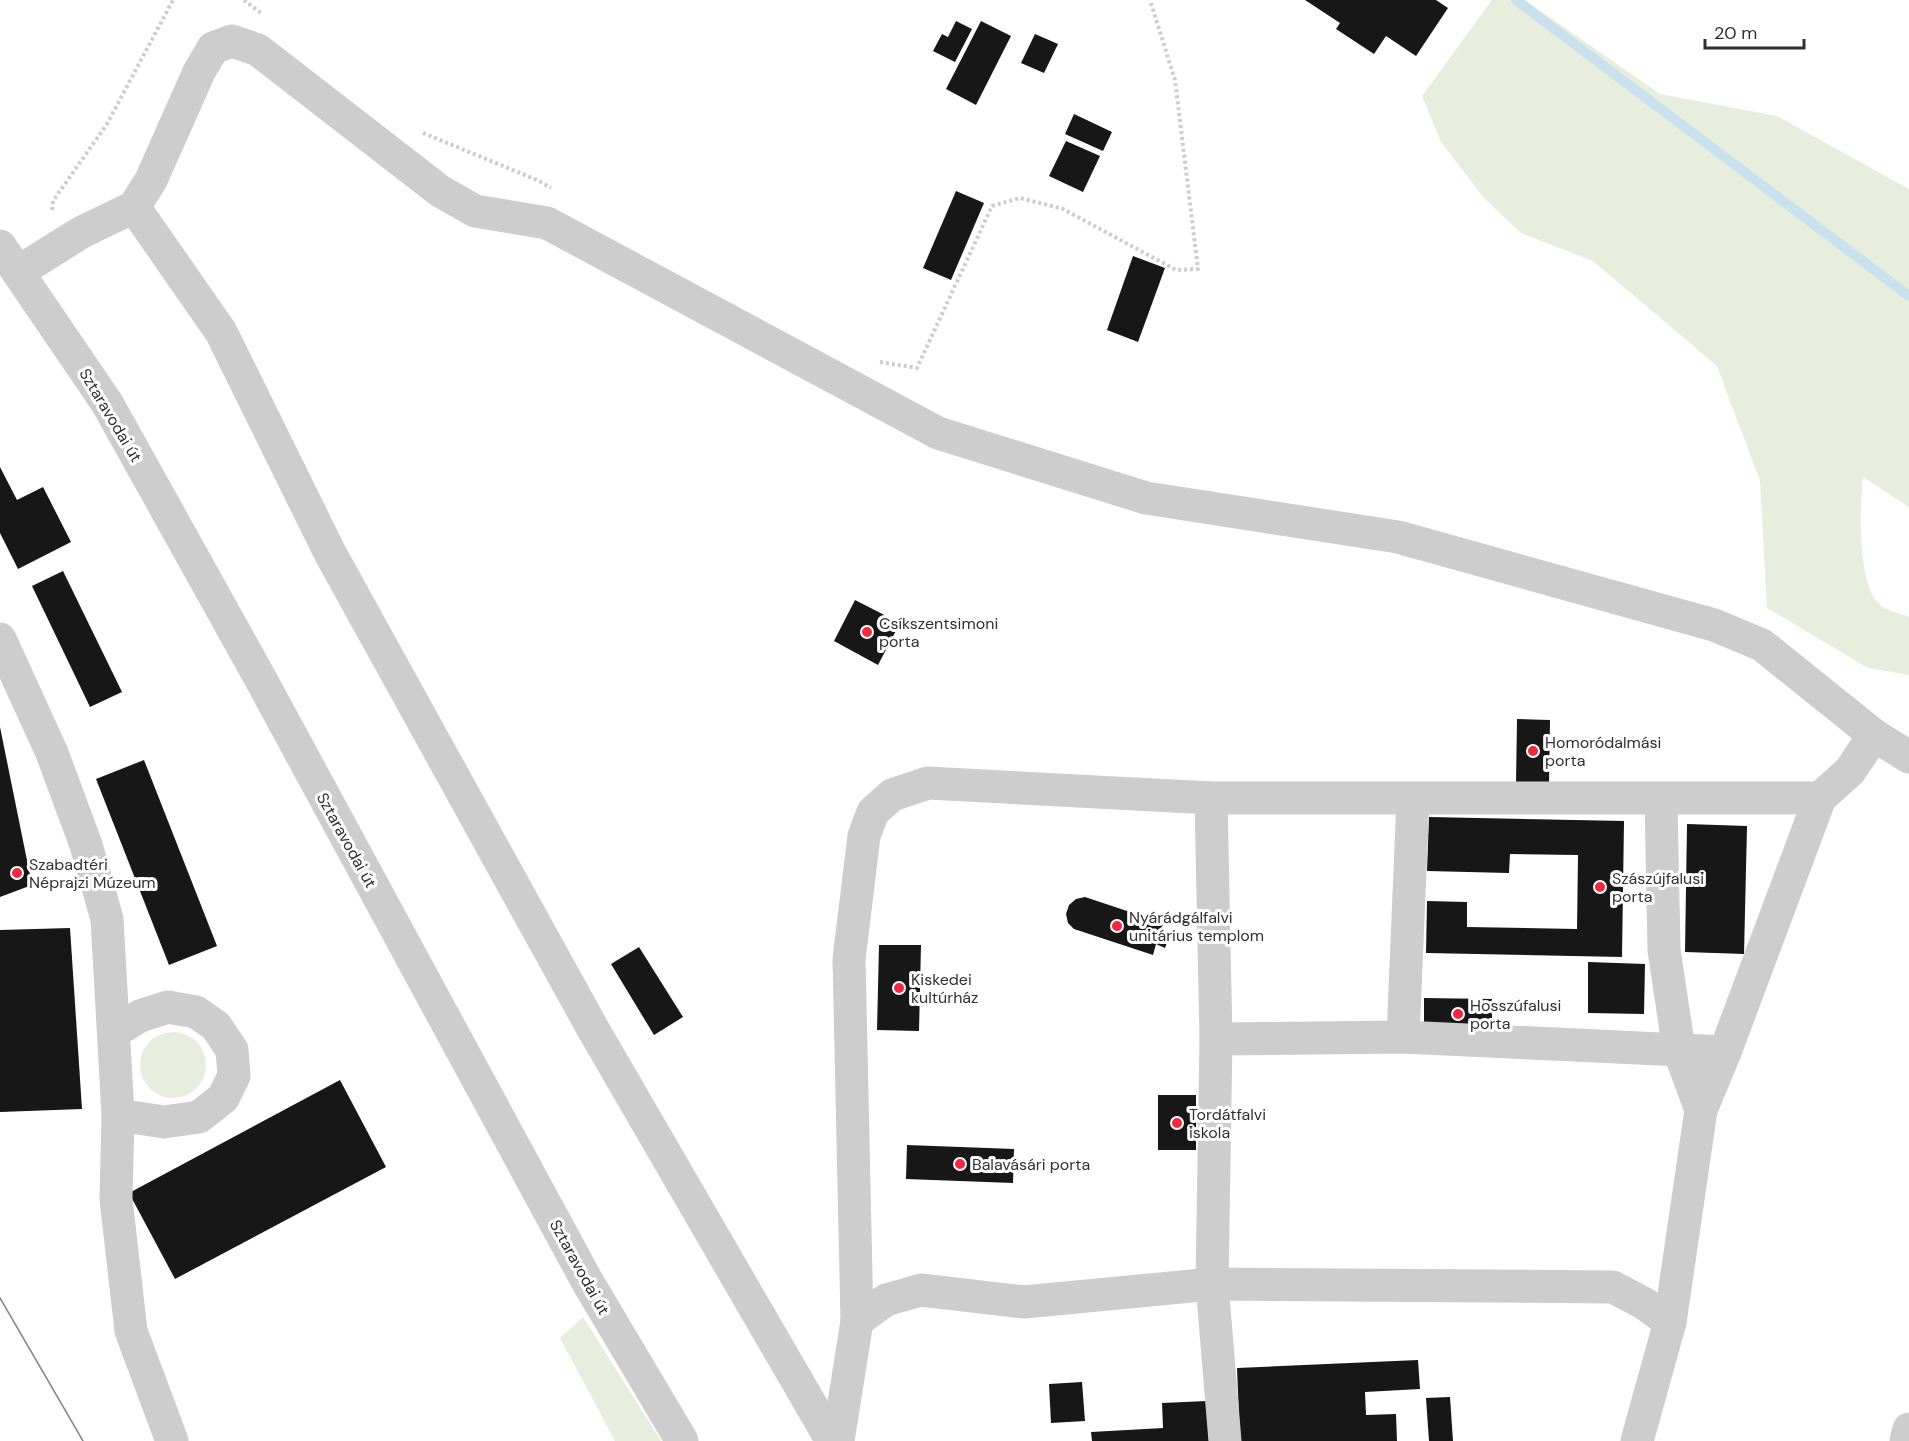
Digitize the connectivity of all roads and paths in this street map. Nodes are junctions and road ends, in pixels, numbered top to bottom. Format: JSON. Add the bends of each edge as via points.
{"nodes":[{"id":1,"x":173,"y":0,"type":"edge"},
{"id":2,"x":244,"y":0,"type":"edge"},
{"id":3,"x":1150,"y":0,"type":"edge"},
{"id":4,"x":271,"y":21,"type":"dead end"},
{"id":5,"x":414,"y":127,"type":"dead end"},
{"id":6,"x":557,"y":192,"type":"dead end"},
{"id":7,"x":134,"y":207,"type":"junction"},
{"id":8,"x":54,"y":249,"type":"junction"},
{"id":9,"x":9,"y":259,"type":"edge"},
{"id":10,"x":871,"y":361,"type":"dead end"},
{"id":11,"x":0,"y":639,"type":"edge"},
{"id":12,"x":1875,"y":735,"type":"junction"},
{"id":13,"x":1909,"y":757,"type":"edge"},
{"id":14,"x":1211,"y":798,"type":"junction"},
{"id":15,"x":1820,"y":798,"type":"junction"},
{"id":16,"x":1413,"y":799,"type":"junction"},
{"id":17,"x":1661,"y":799,"type":"junction"},
{"id":18,"x":114,"y":1032,"type":"junction"},
{"id":19,"x":1403,"y":1037,"type":"junction"},
{"id":20,"x":1216,"y":1039,"type":"junction"},
{"id":21,"x":1679,"y":1050,"type":"junction"},
{"id":22,"x":1725,"y":1052,"type":"junction"},
{"id":23,"x":1701,"y":1110,"type":"junction"},
{"id":24,"x":117,"y":1115,"type":"junction"},
{"id":25,"x":1212,"y":1284,"type":"junction"},
{"id":26,"x":857,"y":1321,"type":"junction"},
{"id":27,"x":1670,"y":1322,"type":"junction"},
{"id":28,"x":1909,"y":1429,"type":"edge"},
{"id":29,"x":172,"y":1441,"type":"edge"},
{"id":30,"x":682,"y":1441,"type":"edge"},
{"id":31,"x":832,"y":1441,"type":"edge"},
{"id":32,"x":838,"y":1441,"type":"edge"},
{"id":33,"x":1225,"y":1441,"type":"edge"},
{"id":34,"x":1637,"y":1441,"type":"edge"},
{"id":35,"x":1906,"y":1441,"type":"edge"}],
"edges":[{"from":1,"to":8,"type":"path","via":[[106,124],[53,201],[49,230]]},
{"from":2,"to":4,"type":"path"},
{"from":3,"to":10,"type":"path","via":[[1175,80],[1198,269],[1176,270],[1063,209],[1020,198],[992,207],[917,368]]},
{"from":5,"to":6,"type":"path"},
{"from":7,"to":8,"type":"street"},
{"from":7,"to":12,"type":"street","via":[[151,180],[208,56],[213,48],[232,40],[258,50],[440,191],[475,211],[548,223],[938,433],[1146,498],[1398,537],[1714,626],[1762,645]]},
{"from":7,"to":31,"type":"street","via":[[221,332],[330,553],[593,1029]]},
{"from":8,"to":9,"type":"street"},
{"from":9,"to":30,"type":"street","name":"Sztaravodai út","via":[[107,403],[582,1271]]},
{"from":11,"to":18,"type":"street","via":[[52,753],[86,845],[107,919]]},
{"from":12,"to":13,"type":"street"},
{"from":12,"to":15,"type":"street","via":[[1850,771]]},
{"from":14,"to":16,"type":"street"},
{"from":14,"to":20,"type":"street"},
{"from":14,"to":26,"type":"street","via":[[928,783],[892,795],[873,812],[864,836],[849,959]]},
{"from":15,"to":17,"type":"street"},
{"from":15,"to":22,"type":"street"},
{"from":16,"to":17,"type":"street"},
{"from":16,"to":19,"type":"street"},
{"from":17,"to":21,"type":"street","via":[[1664,950]]},
{"from":18,"to":24,"type":"street"},
{"from":18,"to":24,"type":"street","via":[[140,1016],[168,1007],[196,1012],[216,1026],[232,1050],[234,1076],[222,1098],[199,1118],[164,1122]]},
{"from":19,"to":20,"type":"street"},
{"from":19,"to":21,"type":"street"},
{"from":20,"to":25,"type":"street"},
{"from":21,"to":22,"type":"street"},
{"from":21,"to":23,"type":"street"},
{"from":22,"to":23,"type":"street"},
{"from":23,"to":27,"type":"street"},
{"from":24,"to":29,"type":"street","via":[[116,1198],[131,1330]]},
{"from":25,"to":26,"type":"street","via":[[1024,1302],[921,1290],[886,1300]]},
{"from":25,"to":27,"type":"street","via":[[1613,1287]]},
{"from":25,"to":33,"type":"street"},
{"from":26,"to":32,"type":"street"},
{"from":27,"to":34,"type":"street"},
{"from":28,"to":35,"type":"street"}]}
